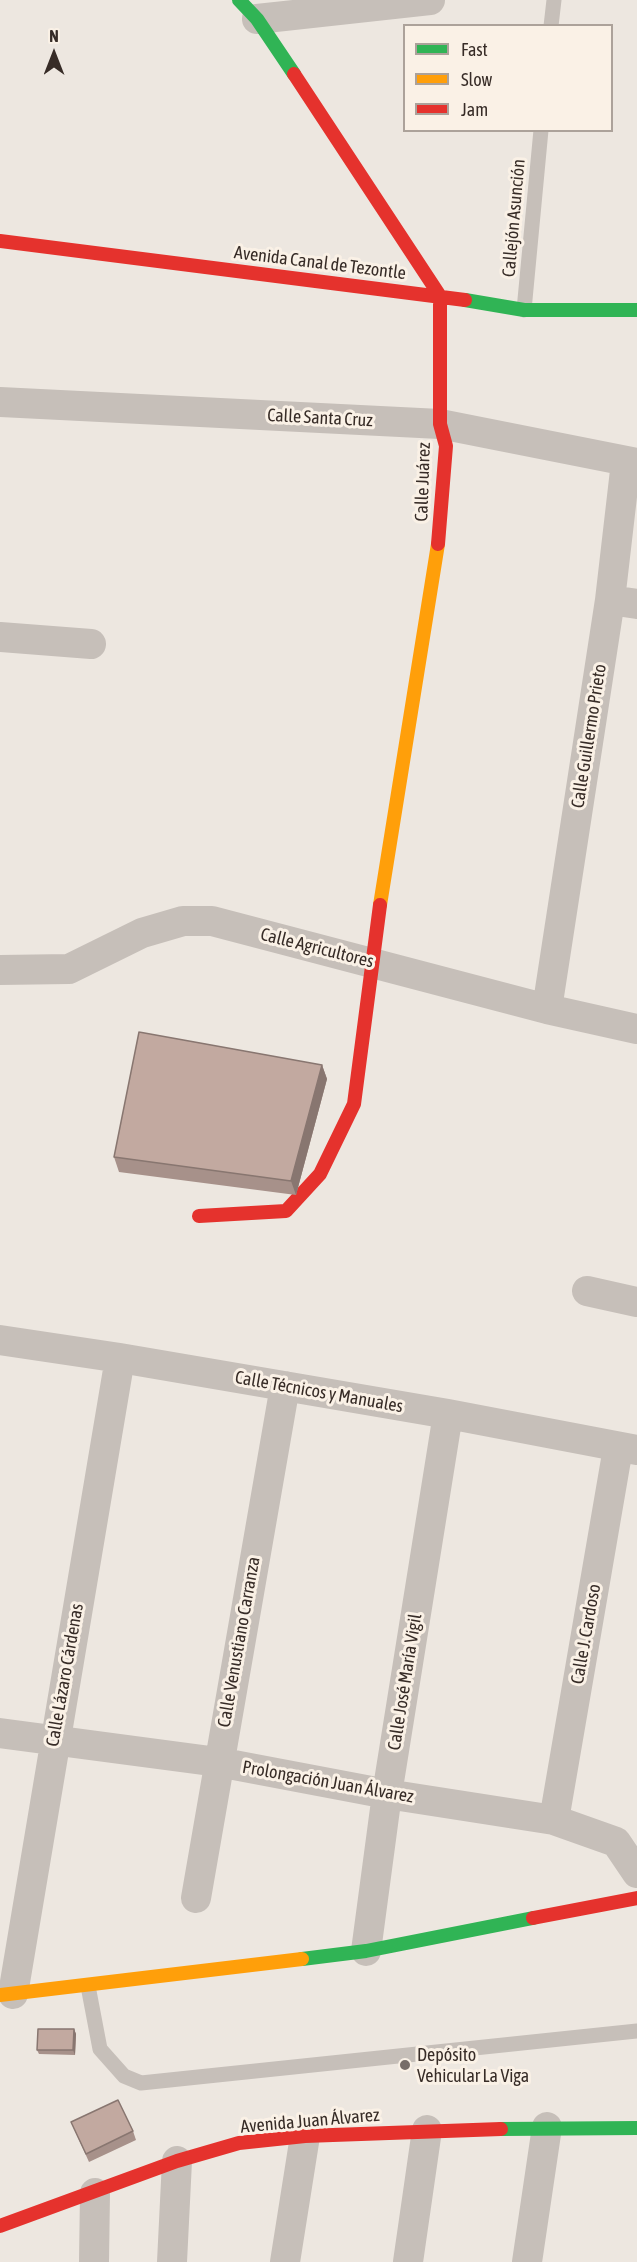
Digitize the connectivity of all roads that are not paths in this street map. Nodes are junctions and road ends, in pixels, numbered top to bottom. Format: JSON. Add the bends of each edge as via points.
{"nodes":[{"id":1,"x":430,"y":0,"type":"edge"},
{"id":2,"x":554,"y":0,"type":"edge"},
{"id":3,"x":248,"y":9,"type":"edge"},
{"id":4,"x":551,"y":24,"type":"edge"},
{"id":5,"x":542,"y":132,"type":"edge"},
{"id":6,"x":0,"y":241,"type":"edge"},
{"id":7,"x":440,"y":296,"type":"junction"},
{"id":8,"x":524,"y":310,"type":"junction"},
{"id":9,"x":637,"y":310,"type":"edge"},
{"id":10,"x":0,"y":402,"type":"edge"},
{"id":11,"x":440,"y":424,"type":"junction"},
{"id":12,"x":631,"y":463,"type":"edge"},
{"id":13,"x":623,"y":602,"type":"edge"},
{"id":14,"x":0,"y":637,"type":"edge"},
{"id":15,"x":91,"y":644,"type":"dead end"},
{"id":16,"x":371,"y":962,"type":"junction"},
{"id":17,"x":0,"y":970,"type":"edge"},
{"id":18,"x":547,"y":1009,"type":"junction"},
{"id":19,"x":637,"y":1029,"type":"edge"},
{"id":20,"x":199,"y":1216,"type":"dead end"},
{"id":21,"x":587,"y":1291,"type":"dead end"},
{"id":22,"x":637,"y":1302,"type":"edge"},
{"id":23,"x":0,"y":1341,"type":"edge"},
{"id":24,"x":120,"y":1358,"type":"junction"},
{"id":25,"x":285,"y":1386,"type":"junction"},
{"id":26,"x":448,"y":1414,"type":"junction"},
{"id":27,"x":627,"y":1449,"type":"edge"},
{"id":28,"x":0,"y":1733,"type":"edge"},
{"id":29,"x":54,"y":1740,"type":"junction"},
{"id":30,"x":218,"y":1762,"type":"junction"},
{"id":31,"x":387,"y":1794,"type":"junction"},
{"id":32,"x":554,"y":1820,"type":"junction"},
{"id":33,"x":637,"y":1873,"type":"edge"},
{"id":34,"x":196,"y":1898,"type":"dead end"},
{"id":35,"x":637,"y":1898,"type":"edge"},
{"id":36,"x":366,"y":1951,"type":"junction"},
{"id":37,"x":88,"y":1986,"type":"junction"},
{"id":38,"x":6,"y":1994,"type":"edge"},
{"id":39,"x":637,"y":2031,"type":"edge"},
{"id":40,"x":547,"y":2127,"type":"junction"},
{"id":41,"x":637,"y":2128,"type":"edge"},
{"id":42,"x":427,"y":2130,"type":"junction"},
{"id":43,"x":305,"y":2136,"type":"junction"},
{"id":44,"x":177,"y":2161,"type":"junction"},
{"id":45,"x":95,"y":2193,"type":"junction"},
{"id":46,"x":0,"y":2226,"type":"edge"},
{"id":47,"x":94,"y":2262,"type":"edge"},
{"id":48,"x":172,"y":2262,"type":"edge"},
{"id":49,"x":285,"y":2262,"type":"edge"},
{"id":50,"x":408,"y":2262,"type":"edge"},
{"id":51,"x":527,"y":2262,"type":"edge"}],
"edges":[{"from":1,"to":3,"type":"street"},
{"from":2,"to":4,"type":"lane"},
{"from":3,"to":7,"type":"street"},
{"from":5,"to":8,"type":"lane","name":"Callejón Asunción"},
{"from":6,"to":7,"type":"street","name":"Avenida Canal de Tezontle"},
{"from":7,"to":8,"type":"street","name":"Avenida Canal de Tezontle"},
{"from":7,"to":11,"type":"street","name":"Calle Juárez"},
{"from":8,"to":9,"type":"street","name":"Avenida Canal de Tezontle"},
{"from":10,"to":11,"type":"street","name":"Calle Santa Cruz"},
{"from":11,"to":12,"type":"street","name":"Calle Santa Cruz"},
{"from":11,"to":16,"type":"street","name":"Calle Juárez","via":[[446,446],[438,550]]},
{"from":12,"to":13,"type":"street","name":"Calle Guillermo Prieto"},
{"from":13,"to":18,"type":"street","name":"Calle Guillermo Prieto"},
{"from":14,"to":15,"type":"street"},
{"from":16,"to":17,"type":"street","name":"Calle Agricultores","via":[[212,921],[183,921],[142,933],[69,969]]},
{"from":16,"to":18,"type":"street","name":"Calle Agricultores"},
{"from":16,"to":20,"type":"street","name":"Calle Juárez","via":[[354,1104],[320,1174],[286,1211]]},
{"from":18,"to":19,"type":"street","name":"Calle Agricultores"},
{"from":21,"to":22,"type":"street"},
{"from":23,"to":24,"type":"street","name":"Calle Técnicos y Manuales"},
{"from":24,"to":25,"type":"street","name":"Calle Técnicos y Manuales"},
{"from":24,"to":29,"type":"street","name":"Calle Lázaro Cárdenas"},
{"from":25,"to":26,"type":"street","name":"Calle Técnicos y Manuales"},
{"from":25,"to":30,"type":"street","name":"Calle Venustiano Carranza"},
{"from":26,"to":27,"type":"street","name":"Calle Técnicos y Manuales"},
{"from":26,"to":31,"type":"street","name":"Calle José María Vigil"},
{"from":27,"to":32,"type":"street","name":"Calle J. Cardoso"},
{"from":28,"to":29,"type":"street","name":"Prolongación Juan Álvarez"},
{"from":29,"to":30,"type":"street","name":"Prolongación Juan Álvarez"},
{"from":29,"to":38,"type":"street","name":"Calle Lázaro Cárdenas"},
{"from":30,"to":31,"type":"street","name":"Prolongación Juan Álvarez"},
{"from":30,"to":34,"type":"street","name":"Calle Venustiano Carranza"},
{"from":31,"to":32,"type":"street","name":"Prolongación Juan Álvarez"},
{"from":31,"to":36,"type":"street","name":"Calle José María Vigil"},
{"from":32,"to":33,"type":"street","name":"Prolongación Juan Álvarez","via":[[616,1842]]},
{"from":35,"to":36,"type":"street"},
{"from":36,"to":37,"type":"street"},
{"from":37,"to":38,"type":"street"},
{"from":37,"to":39,"type":"lane","via":[[100,2049],[124,2076],[141,2083]]},
{"from":40,"to":41,"type":"street","name":"Avenida Juan Álvarez"},
{"from":40,"to":42,"type":"street","name":"Avenida Juan Álvarez"},
{"from":40,"to":51,"type":"street"},
{"from":42,"to":43,"type":"street","name":"Avenida Juan Álvarez"},
{"from":42,"to":50,"type":"street"},
{"from":43,"to":44,"type":"street","name":"Avenida Juan Álvarez","via":[[239,2143]]},
{"from":43,"to":49,"type":"street"},
{"from":44,"to":45,"type":"street","name":"Avenida Juan Álvarez"},
{"from":44,"to":48,"type":"street"},
{"from":45,"to":46,"type":"street","name":"Avenida Juan Álvarez"},
{"from":45,"to":47,"type":"street"}]}
